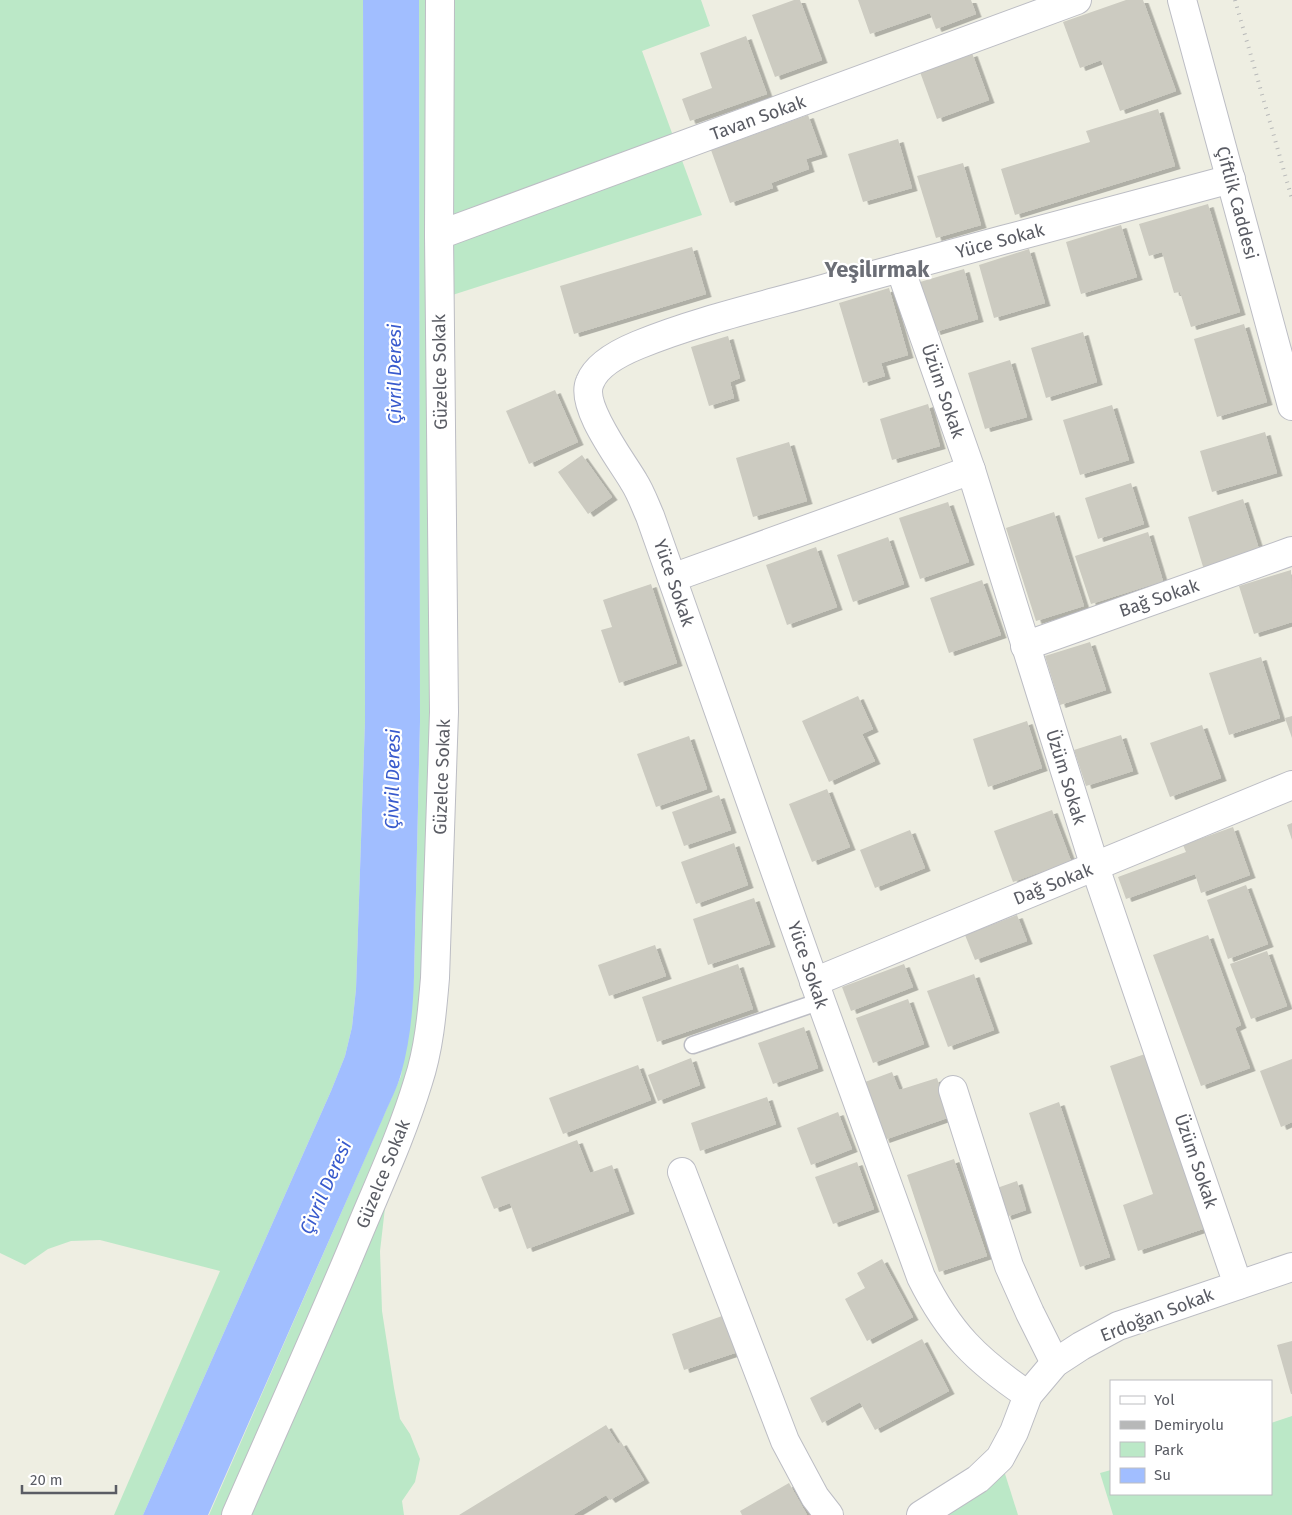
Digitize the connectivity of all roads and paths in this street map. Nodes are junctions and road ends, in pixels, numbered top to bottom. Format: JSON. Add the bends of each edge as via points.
{"nodes":[{"id":1,"x":440,"y":0,"type":"edge"},
{"id":2,"x":1077,"y":0,"type":"edge"},
{"id":3,"x":1182,"y":0,"type":"edge"},
{"id":4,"x":1231,"y":179,"type":"junction"},
{"id":5,"x":439,"y":235,"type":"junction"},
{"id":6,"x":900,"y":268,"type":"junction"},
{"id":7,"x":1292,"y":406,"type":"edge"},
{"id":8,"x":971,"y":470,"type":"junction"},
{"id":9,"x":1292,"y":551,"type":"edge"},
{"id":10,"x":672,"y":578,"type":"junction"},
{"id":11,"x":1025,"y":646,"type":"junction"},
{"id":12,"x":1292,"y":785,"type":"edge"},
{"id":13,"x":1095,"y":868,"type":"junction"},
{"id":14,"x":817,"y":991,"type":"junction"},
{"id":15,"x":693,"y":1045,"type":"dead end"},
{"id":16,"x":952,"y":1090,"type":"dead end"},
{"id":17,"x":682,"y":1172,"type":"dead end"},
{"id":18,"x":1292,"y":1267,"type":"edge"},
{"id":19,"x":1238,"y":1285,"type":"junction"},
{"id":20,"x":1055,"y":1363,"type":"junction"},
{"id":21,"x":1028,"y":1396,"type":"junction"},
{"id":22,"x":236,"y":1515,"type":"edge"},
{"id":23,"x":829,"y":1515,"type":"edge"},
{"id":24,"x":921,"y":1515,"type":"edge"}],
"edges":[{"from":1,"to":5,"type":"street","name":"Güzelce Sokak"},
{"from":2,"to":5,"type":"street","name":"Tavan Sokak"},
{"from":3,"to":4,"type":"street","name":"Çiftlik Caddesi"},
{"from":4,"to":6,"type":"street","name":"Yüce Sokak"},
{"from":4,"to":7,"type":"street","name":"Çiftlik Caddesi"},
{"from":5,"to":22,"type":"street","name":"Güzelce Sokak","via":[[444,712],[435,978],[427,1047],[402,1129]]},
{"from":6,"to":8,"type":"street","name":"Üzüm Sokak"},
{"from":6,"to":10,"type":"street","name":"Yüce Sokak","via":[[687,327],[625,351],[596,372],[589,383],[590,406],[636,485]]},
{"from":8,"to":10,"type":"street"},
{"from":8,"to":11,"type":"street","name":"Üzüm Sokak"},
{"from":9,"to":11,"type":"street","name":"Bağ Sokak"},
{"from":10,"to":14,"type":"street","name":"Yüce Sokak"},
{"from":11,"to":13,"type":"street","name":"Üzüm Sokak"},
{"from":12,"to":13,"type":"street","name":"Dağ Sokak"},
{"from":13,"to":14,"type":"street","name":"Dağ Sokak"},
{"from":13,"to":19,"type":"street","name":"Üzüm Sokak"},
{"from":14,"to":15,"type":"lane"},
{"from":14,"to":21,"type":"street","name":"Yüce Sokak","via":[[920,1276],[934,1304],[963,1343],[1004,1380]]},
{"from":16,"to":20,"type":"street","via":[[1009,1266]]},
{"from":17,"to":23,"type":"street","via":[[785,1441],[815,1497]]},
{"from":18,"to":19,"type":"street","name":"Erdoğan Sokak"},
{"from":19,"to":20,"type":"street","name":"Erdoğan Sokak","via":[[1118,1326]]},
{"from":20,"to":21,"type":"street","name":"Erdoğan Sokak"},
{"from":21,"to":24,"type":"street","name":"Erdoğan Sokak","via":[[1000,1458],[978,1479]]}]}
